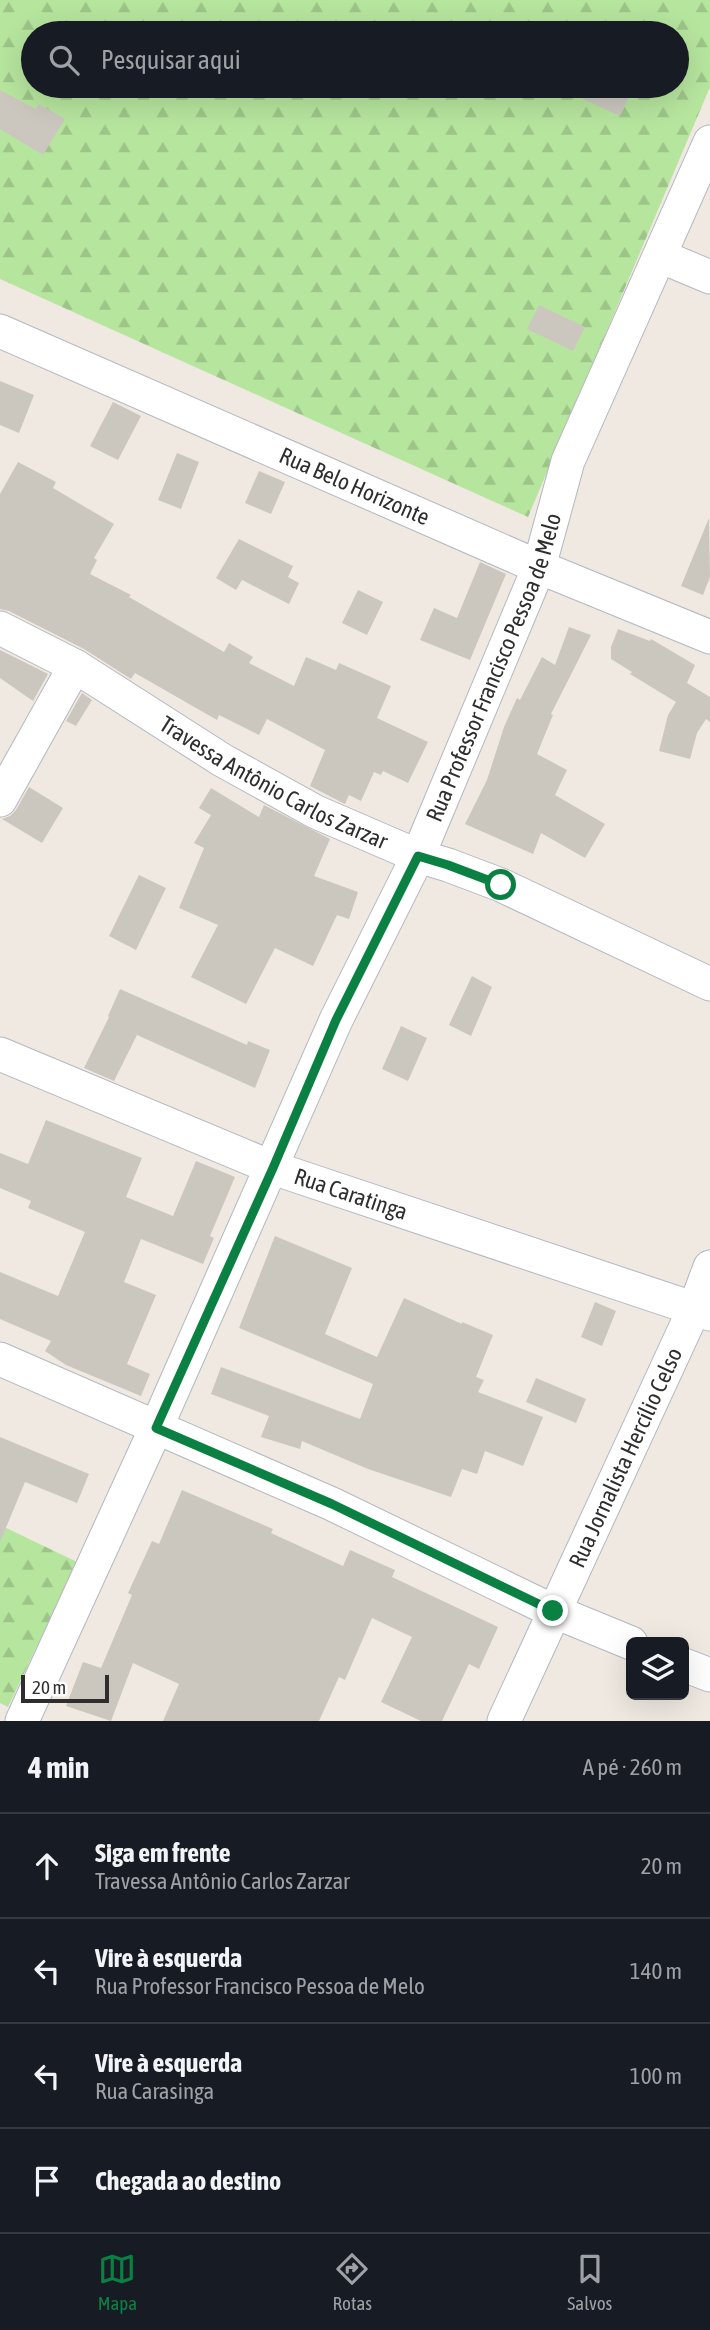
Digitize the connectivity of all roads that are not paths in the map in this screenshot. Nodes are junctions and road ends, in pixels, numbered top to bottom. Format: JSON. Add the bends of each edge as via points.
{"nodes":[{"id":1,"x":710,"y":142,"type":"edge"},
{"id":2,"x":660,"y":256,"type":"junction"},
{"id":3,"x":710,"y":277,"type":"edge"},
{"id":4,"x":0,"y":331,"type":"edge"},
{"id":5,"x":539,"y":567,"type":"junction"},
{"id":6,"x":0,"y":628,"type":"edge"},
{"id":7,"x":710,"y":637,"type":"edge"},
{"id":8,"x":75,"y":666,"type":"junction"},
{"id":9,"x":0,"y":800,"type":"edge"},
{"id":10,"x":418,"y":856,"type":"junction"},
{"id":11,"x":710,"y":984,"type":"edge"},
{"id":12,"x":0,"y":1054,"type":"edge"},
{"id":13,"x":273,"y":1168,"type":"junction"},
{"id":14,"x":710,"y":1268,"type":"edge"},
{"id":15,"x":702,"y":1311,"type":"edge"},
{"id":16,"x":0,"y":1359,"type":"edge"},
{"id":17,"x":156,"y":1428,"type":"junction"},
{"id":18,"x":553,"y":1611,"type":"junction"},
{"id":19,"x":626,"y":1641,"type":"edge"},
{"id":20,"x":689,"y":1667,"type":"edge"},
{"id":21,"x":710,"y":1675,"type":"edge"},
{"id":22,"x":22,"y":1721,"type":"edge"},
{"id":23,"x":503,"y":1721,"type":"edge"}],
"edges":[{"from":1,"to":2,"type":"street","name":"Rua Professor Francisco Pessoa de Melo"},
{"from":2,"to":3,"type":"street"},
{"from":2,"to":5,"type":"street","name":"Rua Professor Francisco Pessoa de Melo","via":[[568,461]]},
{"from":4,"to":5,"type":"street","name":"Rua Belo Horizonte"},
{"from":5,"to":7,"type":"street","name":"Rua Belo Horizonte"},
{"from":5,"to":10,"type":"street","name":"Rua Professor Francisco Pessoa de Melo"},
{"from":6,"to":8,"type":"street","name":"Travessa Antônio Carlos Zarzar"},
{"from":8,"to":9,"type":"street"},
{"from":8,"to":10,"type":"street","name":"Travessa Antônio Carlos Zarzar","via":[[281,794]]},
{"from":10,"to":11,"type":"street","name":"Travessa Antônio Carlos Zarzar","via":[[501,885]]},
{"from":10,"to":13,"type":"street","name":"Rua Professor Francisco Pessoa de Melo","via":[[336,1020]]},
{"from":12,"to":13,"type":"street","name":"Rua Caratinga"},
{"from":13,"to":15,"type":"street","name":"Rua Caratinga"},
{"from":13,"to":17,"type":"street","name":"Rua Professor Francisco Pessoa de Melo"},
{"from":14,"to":15,"type":"street","name":"Rua Jornalista Hercílio Celso"},
{"from":15,"to":18,"type":"street","name":"Rua Jornalista Hercílio Celso"},
{"from":16,"to":17,"type":"street"},
{"from":17,"to":18,"type":"street","via":[[332,1504]]},
{"from":17,"to":22,"type":"street","name":"Rua Professor Francisco Pessoa de Melo"},
{"from":18,"to":19,"type":"street"},
{"from":18,"to":23,"type":"street","name":"Rua Jornalista Hercílio Celso"},
{"from":20,"to":21,"type":"street"}]}
